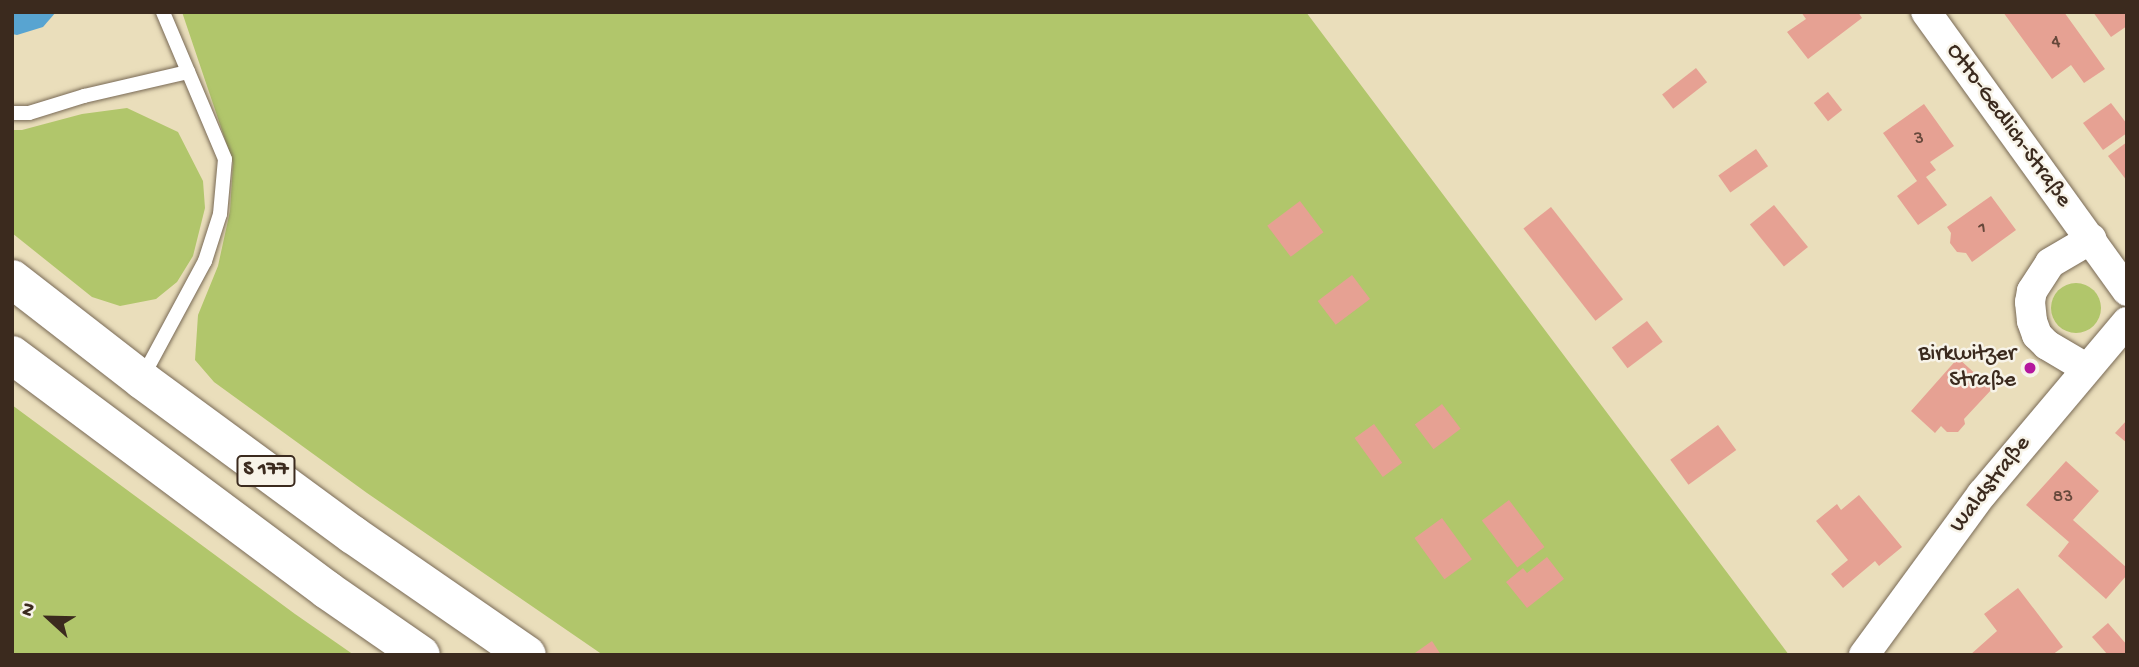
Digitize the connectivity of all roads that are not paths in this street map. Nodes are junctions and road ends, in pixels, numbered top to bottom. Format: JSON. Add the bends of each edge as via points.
{"nodes":[{"id":1,"x":163,"y":12,"type":"edge"},
{"id":2,"x":1926,"y":12,"type":"edge"},
{"id":3,"x":188,"y":72,"type":"junction"},
{"id":4,"x":12,"y":113,"type":"edge"},
{"id":5,"x":2091,"y":239,"type":"junction"},
{"id":6,"x":12,"y":279,"type":"edge"},
{"id":7,"x":2127,"y":291,"type":"edge"},
{"id":8,"x":2127,"y":321,"type":"edge"},
{"id":9,"x":12,"y":355,"type":"edge"},
{"id":10,"x":2086,"y":368,"type":"junction"},
{"id":11,"x":142,"y":380,"type":"junction"},
{"id":12,"x":421,"y":655,"type":"edge"},
{"id":13,"x":527,"y":655,"type":"edge"},
{"id":14,"x":1864,"y":655,"type":"edge"}],
"edges":[{"from":1,"to":3,"type":"lane"},
{"from":2,"to":5,"type":"street","name":"Otto-Gedlich-Straße"},
{"from":3,"to":4,"type":"lane","via":[[29,113]]},
{"from":3,"to":11,"type":"lane","via":[[225,159],[220,214],[205,261]]},
{"from":5,"to":7,"type":"street","name":"Otto-Gedlich-Straße"},
{"from":5,"to":10,"type":"street","via":[[2050,263],[2032,291],[2031,302],[2038,335]]},
{"from":6,"to":11,"type":"highway","number":"S 177"},
{"from":8,"to":10,"type":"street","name":"Waldstraße"},
{"from":9,"to":12,"type":"highway","number":"S 177"},
{"from":10,"to":14,"type":"street","name":"Waldstraße","via":[[1982,494]]},
{"from":11,"to":13,"type":"highway","number":"S 177"}]}
